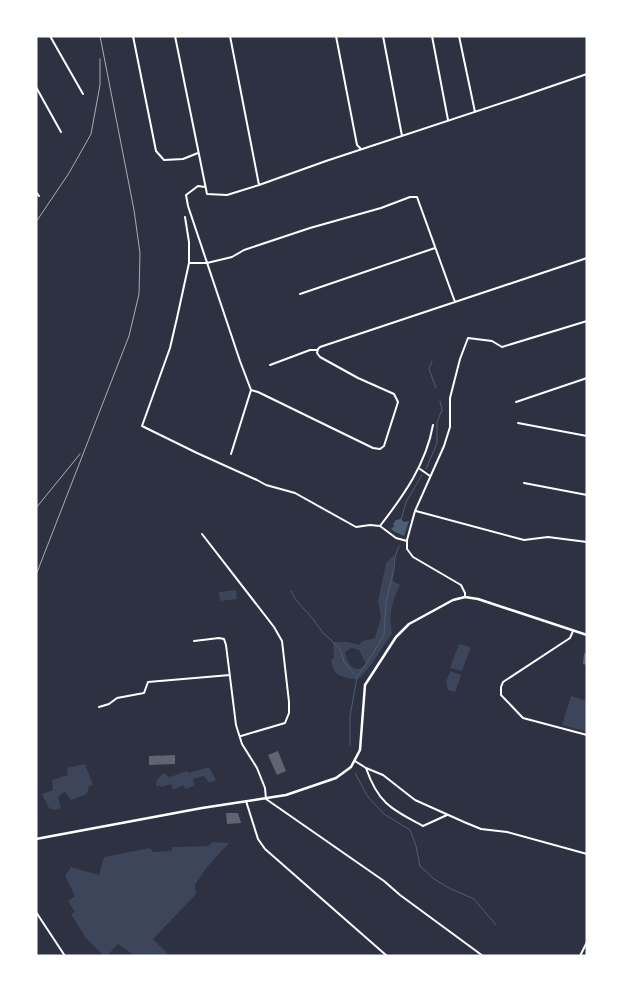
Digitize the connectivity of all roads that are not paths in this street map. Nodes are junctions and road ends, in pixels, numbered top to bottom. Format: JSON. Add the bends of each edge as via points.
{"nodes":[{"id":1,"x":50,"y":36,"type":"edge"},
{"id":2,"x":133,"y":36,"type":"edge"},
{"id":3,"x":175,"y":36,"type":"edge"},
{"id":4,"x":230,"y":36,"type":"edge"},
{"id":5,"x":336,"y":36,"type":"edge"},
{"id":6,"x":383,"y":36,"type":"edge"},
{"id":7,"x":432,"y":36,"type":"edge"},
{"id":8,"x":459,"y":36,"type":"edge"},
{"id":9,"x":587,"y":74,"type":"edge"},
{"id":10,"x":36,"y":87,"type":"edge"},
{"id":11,"x":83,"y":94,"type":"dead end"},
{"id":12,"x":475,"y":112,"type":"junction"},
{"id":13,"x":448,"y":120,"type":"junction"},
{"id":14,"x":61,"y":132,"type":"dead end"},
{"id":15,"x":402,"y":136,"type":"junction"},
{"id":16,"x":361,"y":149,"type":"junction"},
{"id":17,"x":198,"y":153,"type":"junction"},
{"id":18,"x":259,"y":185,"type":"junction"},
{"id":19,"x":206,"y":186,"type":"junction"},
{"id":20,"x":36,"y":192,"type":"edge"},
{"id":21,"x":39,"y":196,"type":"dead end"},
{"id":22,"x":185,"y":217,"type":"dead end"},
{"id":23,"x":435,"y":248,"type":"junction"},
{"id":24,"x":587,"y":258,"type":"edge"},
{"id":25,"x":188,"y":263,"type":"junction"},
{"id":26,"x":207,"y":263,"type":"junction"},
{"id":27,"x":300,"y":294,"type":"dead end"},
{"id":28,"x":455,"y":302,"type":"junction"},
{"id":29,"x":587,"y":321,"type":"edge"},
{"id":30,"x":317,"y":350,"type":"junction"},
{"id":31,"x":270,"y":365,"type":"dead end"},
{"id":32,"x":587,"y":378,"type":"edge"},
{"id":33,"x":251,"y":390,"type":"junction"},
{"id":34,"x":516,"y":402,"type":"dead end"},
{"id":35,"x":518,"y":423,"type":"dead end"},
{"id":36,"x":433,"y":425,"type":"dead end"},
{"id":37,"x":587,"y":436,"type":"edge"},
{"id":38,"x":231,"y":454,"type":"dead end"},
{"id":39,"x":419,"y":468,"type":"junction"},
{"id":40,"x":430,"y":476,"type":"junction"},
{"id":41,"x":524,"y":483,"type":"dead end"},
{"id":42,"x":587,"y":495,"type":"edge"},
{"id":43,"x":415,"y":511,"type":"junction"},
{"id":44,"x":380,"y":526,"type":"junction"},
{"id":45,"x":202,"y":534,"type":"dead end"},
{"id":46,"x":407,"y":541,"type":"junction"},
{"id":47,"x":587,"y":542,"type":"edge"},
{"id":48,"x":465,"y":597,"type":"junction"},
{"id":49,"x":573,"y":631,"type":"junction"},
{"id":50,"x":587,"y":635,"type":"edge"},
{"id":51,"x":194,"y":641,"type":"dead end"},
{"id":52,"x":230,"y":675,"type":"junction"},
{"id":53,"x":99,"y":707,"type":"dead end"},
{"id":54,"x":587,"y":735,"type":"edge"},
{"id":55,"x":240,"y":737,"type":"junction"},
{"id":56,"x":355,"y":761,"type":"junction"},
{"id":57,"x":366,"y":768,"type":"junction"},
{"id":58,"x":266,"y":799,"type":"junction"},
{"id":59,"x":246,"y":801,"type":"junction"},
{"id":60,"x":449,"y":814,"type":"junction"},
{"id":61,"x":36,"y":839,"type":"edge"},
{"id":62,"x":587,"y":854,"type":"edge"},
{"id":63,"x":36,"y":912,"type":"edge"},
{"id":64,"x":587,"y":942,"type":"edge"},
{"id":65,"x":65,"y":956,"type":"edge"},
{"id":66,"x":387,"y":956,"type":"edge"},
{"id":67,"x":483,"y":956,"type":"edge"},
{"id":68,"x":580,"y":956,"type":"edge"}],
"edges":[{"from":1,"to":11,"type":"street"},
{"from":2,"to":17,"type":"street","via":[[156,151],[164,160],[183,159]]},
{"from":3,"to":17,"type":"street"},
{"from":4,"to":18,"type":"street"},
{"from":5,"to":16,"type":"street","via":[[357,145]]},
{"from":6,"to":15,"type":"street"},
{"from":7,"to":13,"type":"street"},
{"from":8,"to":12,"type":"street"},
{"from":9,"to":12,"type":"street"},
{"from":10,"to":14,"type":"street"},
{"from":12,"to":13,"type":"street"},
{"from":13,"to":15,"type":"street"},
{"from":15,"to":16,"type":"street"},
{"from":16,"to":18,"type":"street"},
{"from":17,"to":19,"type":"street"},
{"from":18,"to":19,"type":"street","via":[[227,195],[208,194]]},
{"from":19,"to":26,"type":"street","via":[[198,186],[186,195]]},
{"from":20,"to":21,"type":"street"},
{"from":22,"to":25,"type":"street"},
{"from":23,"to":26,"type":"street","via":[[418,197],[410,197]]},
{"from":23,"to":27,"type":"street"},
{"from":23,"to":28,"type":"street"},
{"from":24,"to":28,"type":"street"},
{"from":25,"to":26,"type":"street"},
{"from":25,"to":44,"type":"street","via":[[170,348],[142,426],[266,486],[294,493],[356,527]]},
{"from":26,"to":33,"type":"street"},
{"from":28,"to":30,"type":"street"},
{"from":29,"to":40,"type":"street","via":[[502,347],[492,341],[468,338],[450,398],[450,427]]},
{"from":30,"to":31,"type":"street"},
{"from":30,"to":33,"type":"street","via":[[320,357],[397,397],[384,446],[380,449]]},
{"from":32,"to":34,"type":"street"},
{"from":33,"to":38,"type":"street"},
{"from":35,"to":37,"type":"street"},
{"from":36,"to":39,"type":"street"},
{"from":39,"to":40,"type":"street"},
{"from":39,"to":44,"type":"street"},
{"from":40,"to":43,"type":"street"},
{"from":41,"to":42,"type":"street"},
{"from":43,"to":46,"type":"street"},
{"from":43,"to":47,"type":"street","via":[[524,540],[548,537]]},
{"from":44,"to":46,"type":"street","via":[[396,538]]},
{"from":45,"to":55,"type":"street","via":[[282,641],[289,702],[287,719],[285,723]]},
{"from":46,"to":48,"type":"street","via":[[407,550],[413,557],[461,585]]},
{"from":48,"to":49,"type":"main road"},
{"from":48,"to":56,"type":"main road","via":[[442,605],[409,624],[396,636],[365,685],[362,739]]},
{"from":49,"to":50,"type":"main road"},
{"from":49,"to":54,"type":"street","via":[[570,638],[503,682],[500,690],[523,718]]},
{"from":51,"to":52,"type":"street","via":[[224,639]]},
{"from":52,"to":53,"type":"street","via":[[148,682],[144,692],[116,698]]},
{"from":52,"to":55,"type":"street"},
{"from":55,"to":58,"type":"street","via":[[265,788]]},
{"from":56,"to":57,"type":"street"},
{"from":56,"to":58,"type":"main road","via":[[336,778]]},
{"from":57,"to":60,"type":"street","via":[[383,775],[416,800]]},
{"from":57,"to":60,"type":"street","via":[[381,799],[399,814],[423,826]]},
{"from":58,"to":59,"type":"main road"},
{"from":58,"to":67,"type":"street","via":[[384,881]]},
{"from":59,"to":61,"type":"main road"},
{"from":59,"to":66,"type":"street","via":[[258,839],[265,849]]},
{"from":60,"to":62,"type":"street","via":[[481,829],[507,832]]},
{"from":63,"to":65,"type":"street"},
{"from":64,"to":68,"type":"street"}]}
